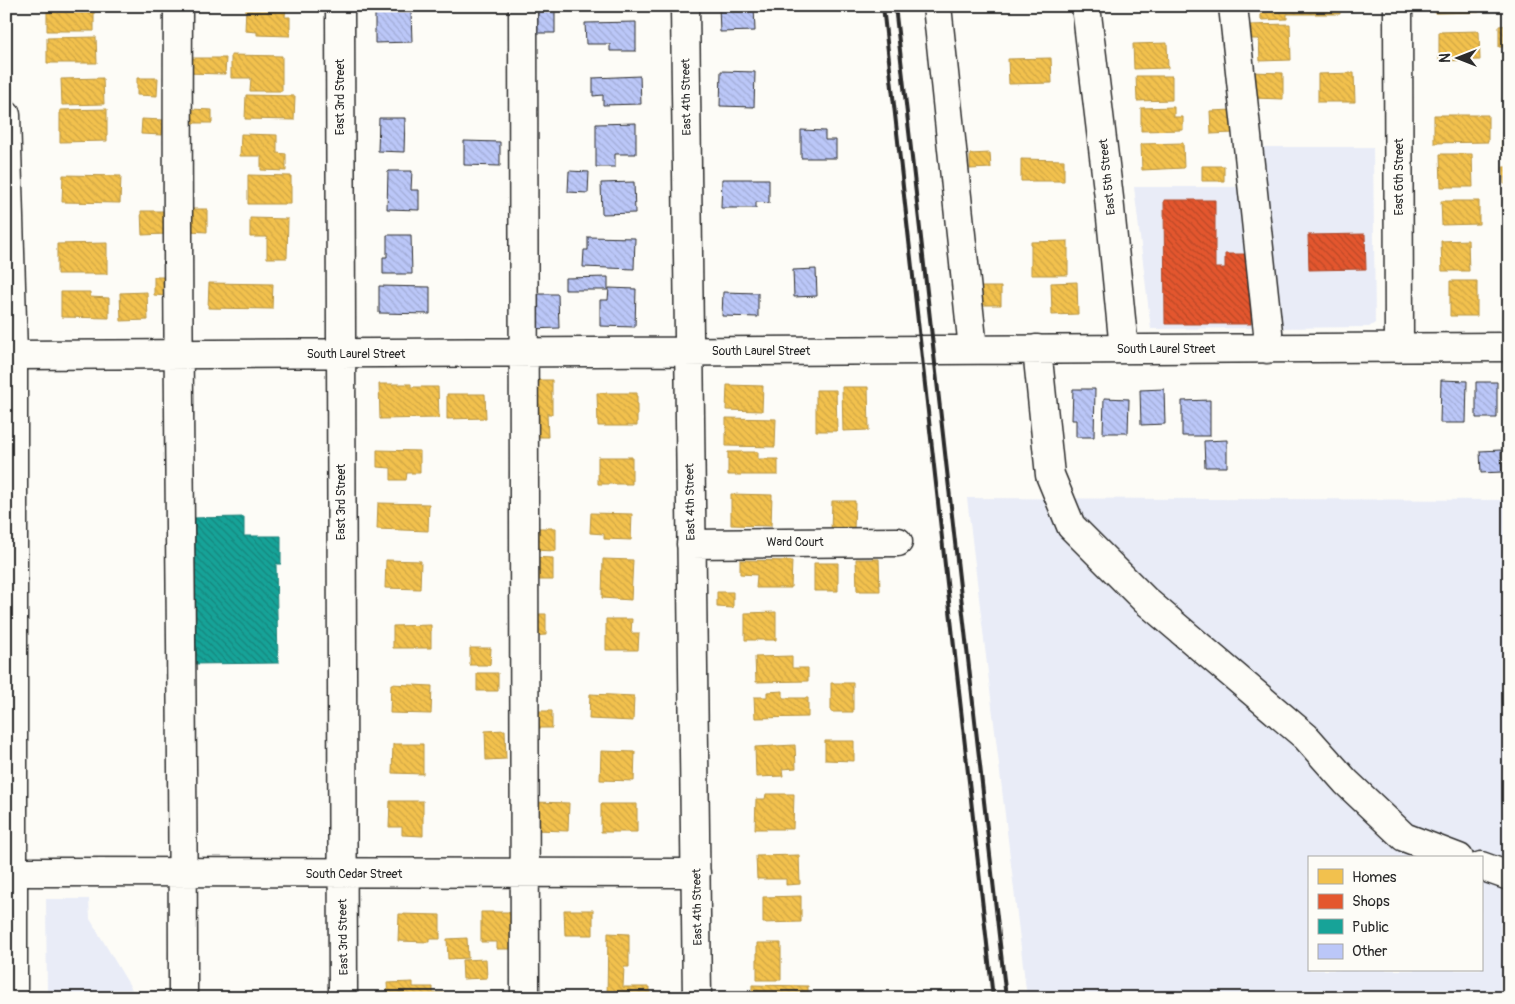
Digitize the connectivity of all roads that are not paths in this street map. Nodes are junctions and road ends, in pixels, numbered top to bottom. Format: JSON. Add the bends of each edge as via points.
{"nodes":[{"id":1,"x":178,"y":6,"type":"edge"},
{"id":2,"x":340,"y":6,"type":"edge"},
{"id":3,"x":523,"y":6,"type":"edge"},
{"id":4,"x":685,"y":6,"type":"edge"},
{"id":5,"x":937,"y":6,"type":"edge"},
{"id":6,"x":1086,"y":6,"type":"edge"},
{"id":7,"x":1234,"y":6,"type":"edge"},
{"id":8,"x":1398,"y":6,"type":"edge"},
{"id":9,"x":6,"y":116,"type":"edge"},
{"id":10,"x":1509,"y":347,"type":"edge"},
{"id":11,"x":1399,"y":348,"type":"junction"},
{"id":12,"x":973,"y":349,"type":"junction"},
{"id":13,"x":1036,"y":349,"type":"junction"},
{"id":14,"x":1124,"y":349,"type":"junction"},
{"id":15,"x":1267,"y":349,"type":"junction"},
{"id":16,"x":688,"y":352,"type":"junction"},
{"id":17,"x":522,"y":353,"type":"junction"},
{"id":18,"x":341,"y":354,"type":"junction"},
{"id":19,"x":13,"y":355,"type":"junction"},
{"id":20,"x":178,"y":355,"type":"junction"},
{"id":21,"x":898,"y":542,"type":"dead end"},
{"id":22,"x":691,"y":544,"type":"junction"},
{"id":23,"x":1454,"y":856,"type":"edge"},
{"id":24,"x":1482,"y":866,"type":"edge"},
{"id":25,"x":9,"y":872,"type":"edge"},
{"id":26,"x":183,"y":872,"type":"junction"},
{"id":27,"x":525,"y":873,"type":"junction"},
{"id":28,"x":696,"y":873,"type":"junction"},
{"id":29,"x":342,"y":874,"type":"junction"},
{"id":30,"x":1509,"y":876,"type":"edge"},
{"id":31,"x":13,"y":998,"type":"edge"},
{"id":32,"x":183,"y":998,"type":"edge"},
{"id":33,"x":343,"y":998,"type":"edge"},
{"id":34,"x":525,"y":998,"type":"edge"},
{"id":35,"x":698,"y":998,"type":"edge"}],
"edges":[{"from":1,"to":20,"type":"street"},
{"from":2,"to":18,"type":"street","name":"East 3rd Street"},
{"from":3,"to":17,"type":"street"},
{"from":4,"to":16,"type":"street","name":"East 4th Street"},
{"from":5,"to":12,"type":"street"},
{"from":6,"to":14,"type":"street","name":"East 5th Street"},
{"from":7,"to":15,"type":"street","via":[[1268,332]]},
{"from":8,"to":11,"type":"street","name":"East 6th Street"},
{"from":9,"to":19,"type":"street"},
{"from":10,"to":11,"type":"street","name":"South Laurel Street"},
{"from":11,"to":15,"type":"street","name":"South Laurel Street"},
{"from":12,"to":13,"type":"street","name":"South Laurel Street"},
{"from":12,"to":16,"type":"street","name":"South Laurel Street"},
{"from":13,"to":14,"type":"street","name":"South Laurel Street"},
{"from":13,"to":23,"type":"street","via":[[1050,475],[1071,526],[1145,600],[1306,737],[1346,782],[1404,837]]},
{"from":14,"to":15,"type":"street","name":"South Laurel Street"},
{"from":16,"to":17,"type":"street","name":"South Laurel Street"},
{"from":16,"to":22,"type":"street","name":"East 4th Street"},
{"from":17,"to":18,"type":"street","name":"South Laurel Street"},
{"from":17,"to":27,"type":"street"},
{"from":18,"to":20,"type":"street","name":"South Laurel Street"},
{"from":18,"to":29,"type":"street","name":"East 3rd Street"},
{"from":19,"to":20,"type":"street","name":"South Laurel Street"},
{"from":19,"to":25,"type":"street"},
{"from":20,"to":26,"type":"street"},
{"from":21,"to":22,"type":"street","name":"Ward Court"},
{"from":22,"to":28,"type":"street","name":"East 4th Street"},
{"from":24,"to":30,"type":"street"},
{"from":25,"to":26,"type":"street","name":"South Cedar Street"},
{"from":25,"to":31,"type":"street"},
{"from":26,"to":29,"type":"street","name":"South Cedar Street"},
{"from":26,"to":32,"type":"street"},
{"from":27,"to":28,"type":"street","name":"South Cedar Street"},
{"from":27,"to":29,"type":"street","name":"South Cedar Street"},
{"from":27,"to":34,"type":"street"},
{"from":28,"to":35,"type":"street","name":"East 4th Street"},
{"from":29,"to":33,"type":"street","name":"East 3rd Street"}]}
